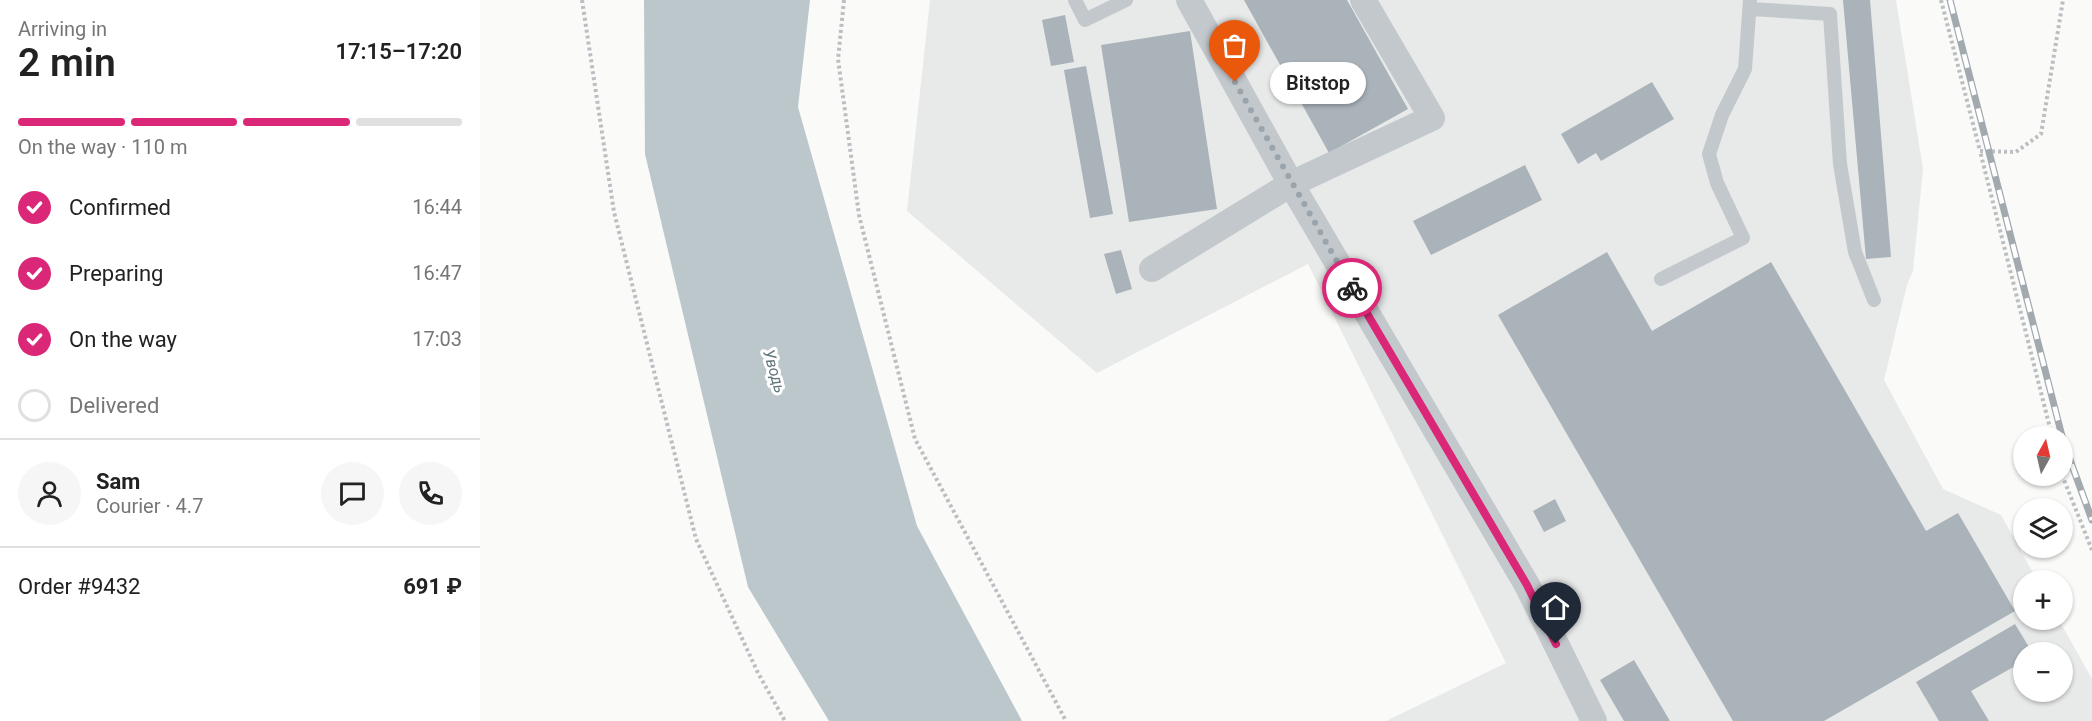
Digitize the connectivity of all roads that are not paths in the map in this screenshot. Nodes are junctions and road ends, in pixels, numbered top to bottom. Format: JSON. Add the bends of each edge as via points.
{"nodes":[{"id":1,"x":1075,"y":0,"type":"edge"},
{"id":2,"x":1126,"y":0,"type":"edge"},
{"id":3,"x":1189,"y":0,"type":"edge"},
{"id":4,"x":1363,"y":0,"type":"edge"},
{"id":5,"x":1751,"y":5,"type":"edge"},
{"id":6,"x":1829,"y":7,"type":"edge"},
{"id":7,"x":1291,"y":184,"type":"junction"},
{"id":8,"x":1152,"y":269,"type":"dead end"},
{"id":9,"x":1661,"y":279,"type":"dead end"},
{"id":10,"x":1874,"y":300,"type":"dead end"},
{"id":11,"x":1594,"y":721,"type":"edge"}],
"edges":[{"from":1,"to":2,"type":"lane","via":[[1085,20]]},
{"from":3,"to":7,"type":"street"},
{"from":4,"to":7,"type":"street","via":[[1432,118]]},
{"from":5,"to":6,"type":"lane"},
{"from":5,"to":9,"type":"lane","via":[[1745,69],[1722,115],[1709,154],[1717,183],[1743,238]]},
{"from":6,"to":10,"type":"lane","via":[[1840,164],[1855,252]]},
{"from":7,"to":8,"type":"street"},
{"from":7,"to":11,"type":"street","via":[[1527,585]]}]}
